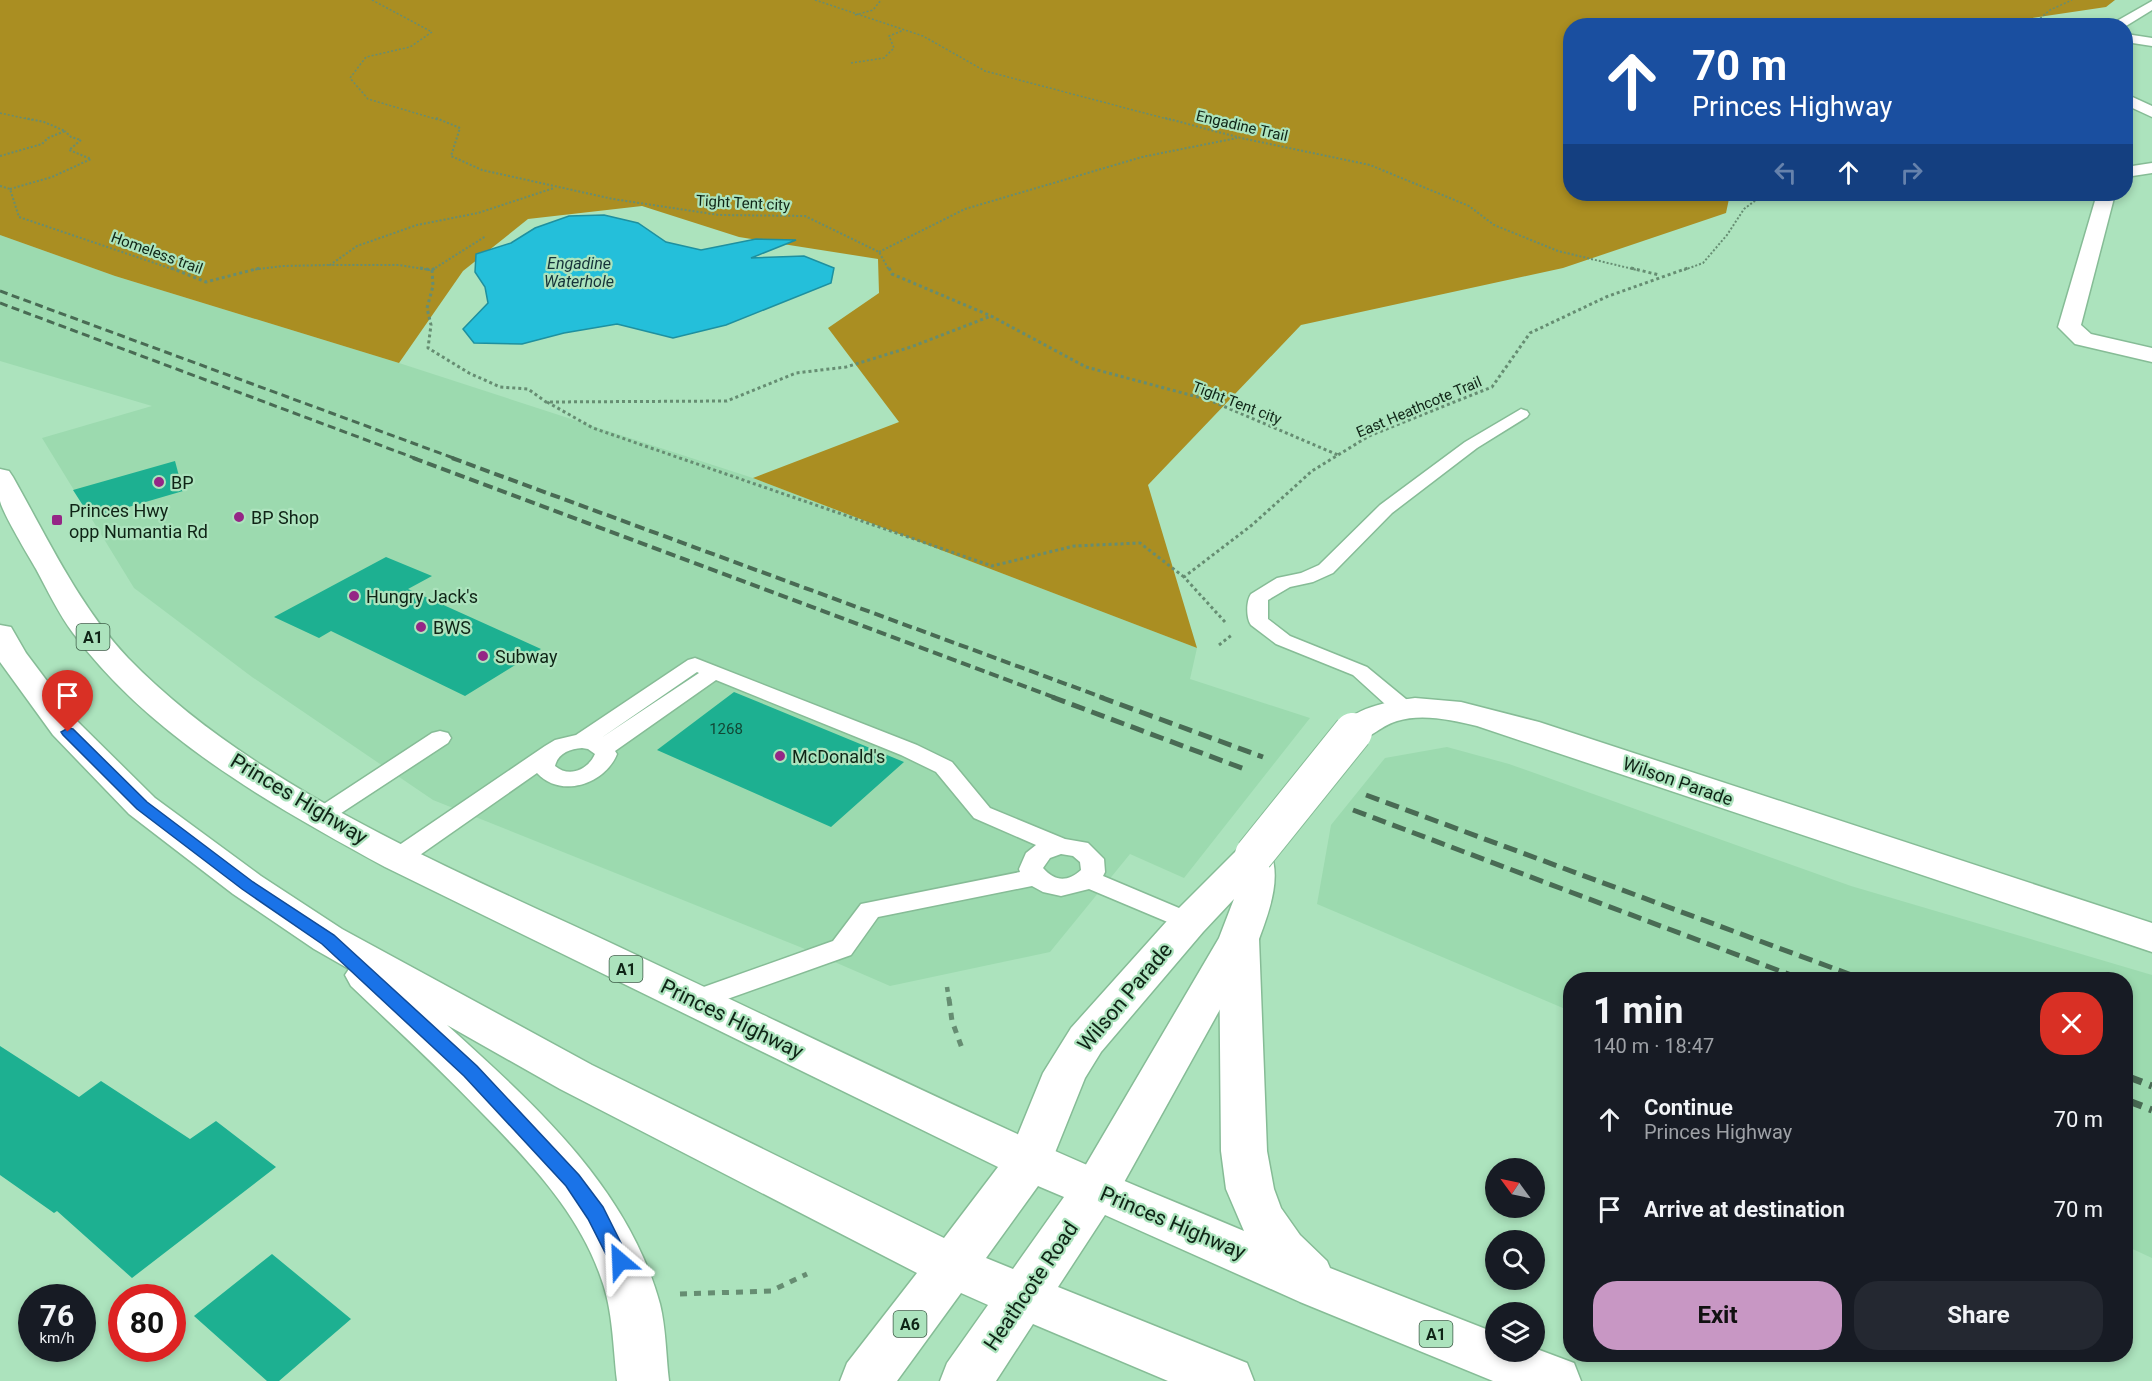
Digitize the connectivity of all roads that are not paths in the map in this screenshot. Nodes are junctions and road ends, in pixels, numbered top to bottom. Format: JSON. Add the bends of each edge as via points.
{"nodes":[{"id":1,"x":2152,"y":5,"type":"edge"},
{"id":2,"x":2129,"y":18,"type":"edge"},
{"id":3,"x":2133,"y":39,"type":"edge"},
{"id":4,"x":2152,"y":42,"type":"edge"},
{"id":5,"x":2133,"y":102,"type":"edge"},
{"id":6,"x":2152,"y":112,"type":"edge"},
{"id":7,"x":2152,"y":168,"type":"edge"},
{"id":8,"x":2133,"y":171,"type":"edge"},
{"id":9,"x":2104,"y":201,"type":"edge"},
{"id":10,"x":2152,"y":356,"type":"edge"},
{"id":11,"x":1521,"y":414,"type":"dead end"},
{"id":12,"x":0,"y":477,"type":"edge"},
{"id":13,"x":0,"y":634,"type":"edge"},
{"id":14,"x":714,"y":672,"type":"junction"},
{"id":15,"x":1404,"y":709,"type":"junction"},
{"id":16,"x":440,"y":738,"type":"dead end"},
{"id":17,"x":582,"y":741,"type":"junction"},
{"id":18,"x":603,"y":749,"type":"junction"},
{"id":19,"x":548,"y":755,"type":"junction"},
{"id":20,"x":321,"y":816,"type":"junction"},
{"id":21,"x":1061,"y":846,"type":"junction"},
{"id":22,"x":1254,"y":855,"type":"junction"},
{"id":23,"x":398,"y":858,"type":"junction"},
{"id":24,"x":1035,"y":877,"type":"junction"},
{"id":25,"x":1088,"y":879,"type":"junction"},
{"id":26,"x":1189,"y":922,"type":"junction"},
{"id":27,"x":2152,"y":938,"type":"edge"},
{"id":28,"x":328,"y":939,"type":"junction"},
{"id":29,"x":1239,"y":939,"type":"junction"},
{"id":30,"x":693,"y":1001,"type":"junction"},
{"id":31,"x":1030,"y":1161,"type":"junction"},
{"id":32,"x":1095,"y":1190,"type":"junction"},
{"id":33,"x":953,"y":1267,"type":"junction"},
{"id":34,"x":1318,"y":1286,"type":"junction"},
{"id":35,"x":1025,"y":1296,"type":"junction"},
{"id":36,"x":643,"y":1381,"type":"edge"},
{"id":37,"x":866,"y":1381,"type":"edge"},
{"id":38,"x":966,"y":1381,"type":"edge"},
{"id":39,"x":1228,"y":1381,"type":"edge"},
{"id":40,"x":1555,"y":1381,"type":"edge"}],
"edges":[{"from":1,"to":2,"type":"main road"},
{"from":3,"to":4,"type":"main road"},
{"from":5,"to":6,"type":"main road"},
{"from":7,"to":8,"type":"main road"},
{"from":9,"to":10,"type":"main road","via":[[2069,327],[2083,339]]},
{"from":11,"to":15,"type":"lane","via":[[1386,509],[1326,568],[1306,578],[1284,582],[1258,598],[1258,621],[1283,640],[1360,671]]},
{"from":12,"to":20,"type":"main road","name":"Princes Highway","number":"A1","via":[[84,627],[130,677],[206,741]]},
{"from":13,"to":28,"type":"main road","via":[[65,728],[142,806],[247,885]]},
{"from":14,"to":17,"type":"lane","via":[[695,663]]},
{"from":14,"to":18,"type":"lane"},
{"from":14,"to":21,"type":"lane","via":[[944,767],[982,813]]},
{"from":15,"to":22,"type":"main road","name":"Wilson Parade","bridge":true,"via":[[1366,721],[1353,732]]},
{"from":15,"to":27,"type":"main road","name":"Wilson Parade","via":[[1460,710],[1527,729]]},
{"from":16,"to":20,"type":"lane"},
{"from":17,"to":18,"type":"lane","via":[[599,744]]},
{"from":17,"to":19,"type":"lane","via":[[562,745]]},
{"from":18,"to":19,"type":"lane","via":[[605,761],[600,767],[572,779],[547,772],[544,767]]},
{"from":19,"to":23,"type":"lane"},
{"from":20,"to":23,"type":"main road","name":"Princes Highway","number":"A1"},
{"from":21,"to":24,"type":"lane","via":[[1036,855],[1031,869]]},
{"from":21,"to":25,"type":"lane","via":[[1080,849],[1092,859],[1093,872]]},
{"from":22,"to":26,"type":"main road","name":"Wilson Parade"},
{"from":22,"to":29,"type":"main road","via":[[1254,898]]},
{"from":23,"to":30,"type":"main road","name":"Princes Highway","number":"A1"},
{"from":24,"to":25,"type":"lane","via":[[1060,888]]},
{"from":24,"to":30,"type":"lane","via":[[870,910],[842,948]]},
{"from":25,"to":26,"type":"lane"},
{"from":26,"to":31,"type":"main road","name":"Wilson Parade","via":[[1086,1040],[1065,1073]]},
{"from":28,"to":33,"type":"main road","via":[[576,1077]]},
{"from":28,"to":36,"type":"main road","via":[[470,1071],[572,1180],[596,1213],[626,1276],[635,1307]]},
{"from":29,"to":32,"type":"main road"},
{"from":29,"to":34,"type":"main road","via":[[1244,1151],[1250,1189],[1262,1219],[1283,1250]]},
{"from":30,"to":31,"type":"main road","name":"Princes Highway","number":"A1"},
{"from":31,"to":32,"type":"main road","name":"Princes Highway","number":"A1"},
{"from":31,"to":33,"type":"main road","number":"A6"},
{"from":32,"to":34,"type":"main road","name":"Princes Highway","number":"A1"},
{"from":32,"to":35,"type":"main road","name":"Heathcote Road"},
{"from":33,"to":35,"type":"main road"},
{"from":33,"to":37,"type":"main road","number":"A6"},
{"from":34,"to":40,"type":"main road","name":"Princes Highway","number":"A1"},
{"from":35,"to":38,"type":"main road","name":"Heathcote Road"},
{"from":35,"to":39,"type":"main road"}]}
